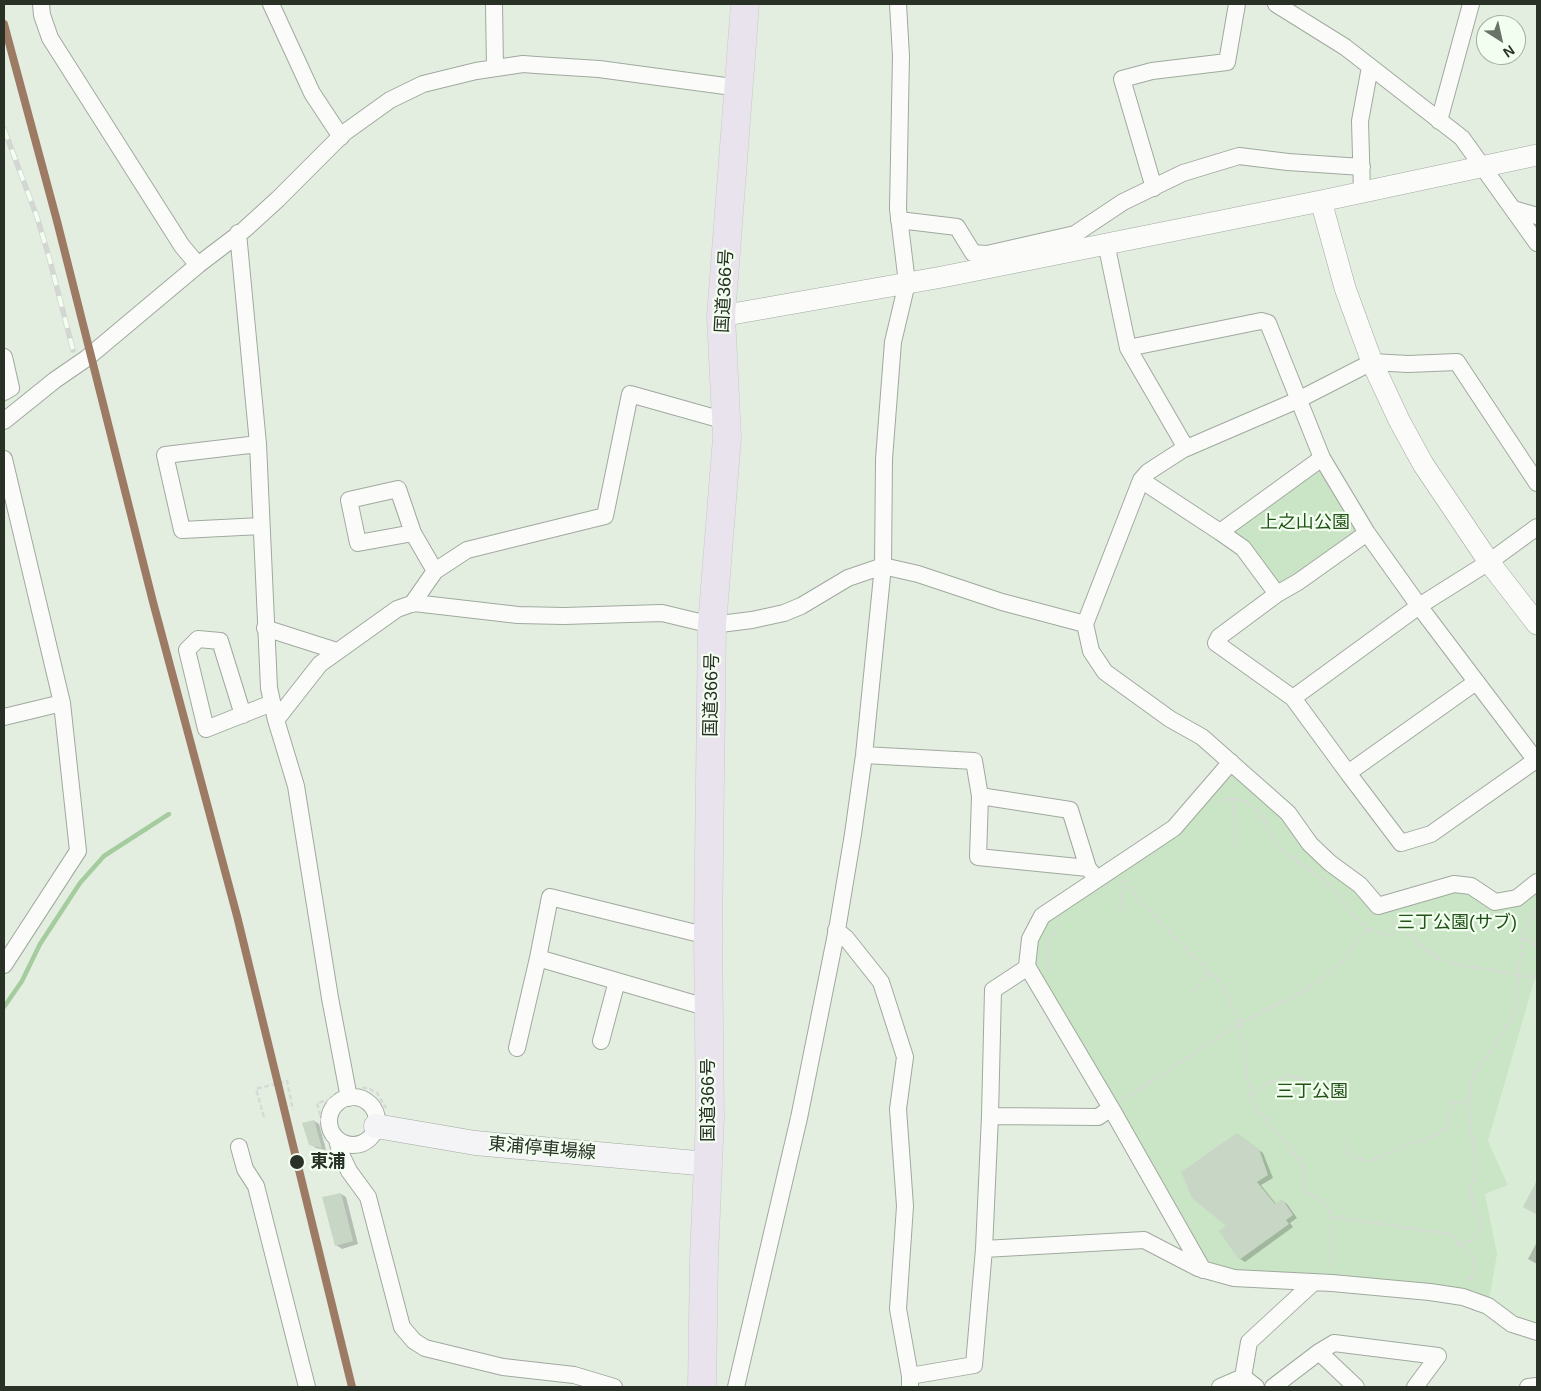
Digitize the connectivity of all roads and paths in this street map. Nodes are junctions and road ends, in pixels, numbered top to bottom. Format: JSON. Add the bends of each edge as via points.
{"nodes":[{"id":1,"x":41,"y":4,"type":"edge"},
{"id":2,"x":271,"y":4,"type":"edge"},
{"id":3,"x":494,"y":4,"type":"edge"},
{"id":4,"x":745,"y":4,"type":"edge"},
{"id":5,"x":898,"y":4,"type":"edge"},
{"id":6,"x":1237,"y":4,"type":"edge"},
{"id":7,"x":1276,"y":4,"type":"edge"},
{"id":8,"x":1471,"y":4,"type":"edge"},
{"id":9,"x":1370,"y":67,"type":"junction"},
{"id":10,"x":495,"y":68,"type":"junction"},
{"id":11,"x":740,"y":88,"type":"junction"},
{"id":12,"x":1439,"y":121,"type":"junction"},
{"id":13,"x":341,"y":137,"type":"junction"},
{"id":14,"x":1537,"y":155,"type":"edge"},
{"id":15,"x":1362,"y":167,"type":"junction"},
{"id":16,"x":1484,"y":168,"type":"junction"},
{"id":17,"x":1154,"y":188,"type":"junction"},
{"id":18,"x":1362,"y":192,"type":"junction"},
{"id":19,"x":1321,"y":201,"type":"junction"},
{"id":20,"x":1513,"y":209,"type":"junction"},
{"id":21,"x":1537,"y":216,"type":"edge"},
{"id":22,"x":899,"y":220,"type":"junction"},
{"id":23,"x":238,"y":233,"type":"junction"},
{"id":24,"x":1106,"y":243,"type":"junction"},
{"id":25,"x":1537,"y":243,"type":"edge"},
{"id":26,"x":198,"y":265,"type":"junction"},
{"id":27,"x":906,"y":283,"type":"junction"},
{"id":28,"x":721,"y":316,"type":"junction"},
{"id":29,"x":1128,"y":348,"type":"junction"},
{"id":30,"x":4,"y":356,"type":"edge"},
{"id":31,"x":1372,"y":362,"type":"junction"},
{"id":32,"x":4,"y":392,"type":"edge"},
{"id":33,"x":1298,"y":400,"type":"junction"},
{"id":34,"x":4,"y":421,"type":"edge"},
{"id":35,"x":726,"y":421,"type":"junction"},
{"id":36,"x":258,"y":444,"type":"junction"},
{"id":37,"x":1186,"y":448,"type":"junction"},
{"id":38,"x":1322,"y":458,"type":"junction"},
{"id":39,"x":4,"y":459,"type":"edge"},
{"id":40,"x":1141,"y":480,"type":"junction"},
{"id":41,"x":1537,"y":482,"type":"edge"},
{"id":42,"x":261,"y":526,"type":"junction"},
{"id":43,"x":1537,"y":528,"type":"edge"},
{"id":44,"x":1220,"y":532,"type":"junction"},
{"id":45,"x":413,"y":533,"type":"dead end"},
{"id":46,"x":1367,"y":533,"type":"junction"},
{"id":47,"x":1489,"y":562,"type":"junction"},
{"id":48,"x":882,"y":566,"type":"junction"},
{"id":49,"x":434,"y":571,"type":"junction"},
{"id":50,"x":1277,"y":594,"type":"junction"},
{"id":51,"x":412,"y":604,"type":"junction"},
{"id":52,"x":1419,"y":606,"type":"junction"},
{"id":53,"x":1085,"y":624,"type":"junction"},
{"id":54,"x":1537,"y":624,"type":"edge"},
{"id":55,"x":712,"y":625,"type":"junction"},
{"id":56,"x":265,"y":628,"type":"junction"},
{"id":57,"x":337,"y":651,"type":"junction"},
{"id":58,"x":1476,"y":682,"type":"junction"},
{"id":59,"x":1293,"y":698,"type":"junction"},
{"id":60,"x":62,"y":703,"type":"junction"},
{"id":61,"x":272,"y":703,"type":"junction"},
{"id":62,"x":243,"y":715,"type":"junction"},
{"id":63,"x":4,"y":717,"type":"edge"},
{"id":64,"x":276,"y":720,"type":"junction"},
{"id":65,"x":864,"y":755,"type":"junction"},
{"id":66,"x":1536,"y":761,"type":"edge"},
{"id":67,"x":1231,"y":762,"type":"junction"},
{"id":68,"x":1348,"y":773,"type":"junction"},
{"id":69,"x":980,"y":796,"type":"junction"},
{"id":70,"x":1234,"y":798,"type":"junction"},
{"id":71,"x":1216,"y":803,"type":"dead end"},
{"id":72,"x":1236,"y":850,"type":"dead end"},
{"id":73,"x":1092,"y":873,"type":"junction"},
{"id":74,"x":1119,"y":873,"type":"junction"},
{"id":75,"x":1130,"y":874,"type":"dead end"},
{"id":76,"x":1537,"y":882,"type":"edge"},
{"id":77,"x":1114,"y":884,"type":"dead end"},
{"id":78,"x":1378,"y":906,"type":"junction"},
{"id":79,"x":1537,"y":908,"type":"edge"},
{"id":80,"x":1120,"y":912,"type":"dead end"},
{"id":81,"x":1531,"y":913,"type":"junction"},
{"id":82,"x":1537,"y":922,"type":"edge"},
{"id":83,"x":1060,"y":923,"type":"dead end"},
{"id":84,"x":1369,"y":929,"type":"junction"},
{"id":85,"x":1400,"y":929,"type":"junction"},
{"id":86,"x":836,"y":930,"type":"junction"},
{"id":87,"x":708,"y":936,"type":"junction"},
{"id":88,"x":1524,"y":937,"type":"junction"},
{"id":89,"x":1537,"y":946,"type":"edge"},
{"id":90,"x":538,"y":958,"type":"junction"},
{"id":91,"x":4,"y":965,"type":"edge"},
{"id":92,"x":1028,"y":968,"type":"junction"},
{"id":93,"x":1210,"y":971,"type":"junction"},
{"id":94,"x":1518,"y":975,"type":"junction"},
{"id":95,"x":1537,"y":978,"type":"edge"},
{"id":96,"x":1052,"y":980,"type":"dead end"},
{"id":97,"x":617,"y":982,"type":"junction"},
{"id":98,"x":1192,"y":993,"type":"dead end"},
{"id":99,"x":709,"y":1008,"type":"junction"},
{"id":100,"x":1240,"y":1023,"type":"junction"},
{"id":101,"x":601,"y":1042,"type":"dead end"},
{"id":102,"x":517,"y":1048,"type":"dead end"},
{"id":103,"x":347,"y":1092,"type":"junction"},
{"id":104,"x":1251,"y":1093,"type":"junction"},
{"id":105,"x":1468,"y":1101,"type":"junction"},
{"id":106,"x":1340,"y":1103,"type":"dead end"},
{"id":107,"x":1111,"y":1108,"type":"junction"},
{"id":108,"x":293,"y":1110,"type":"dead end"},
{"id":109,"x":990,"y":1116,"type":"junction"},
{"id":110,"x":264,"y":1118,"type":"dead end"},
{"id":111,"x":376,"y":1126,"type":"junction"},
{"id":112,"x":402,"y":1131,"type":"junction"},
{"id":113,"x":331,"y":1136,"type":"junction"},
{"id":114,"x":1344,"y":1138,"type":"dead end"},
{"id":115,"x":239,"y":1146,"type":"dead end"},
{"id":116,"x":708,"y":1164,"type":"junction"},
{"id":117,"x":1332,"y":1217,"type":"junction"},
{"id":118,"x":1459,"y":1244,"type":"junction"},
{"id":119,"x":984,"y":1249,"type":"junction"},
{"id":120,"x":1203,"y":1270,"type":"junction"},
{"id":121,"x":1314,"y":1282,"type":"junction"},
{"id":122,"x":1332,"y":1283,"type":"junction"},
{"id":123,"x":1463,"y":1297,"type":"junction"},
{"id":124,"x":1537,"y":1332,"type":"edge"},
{"id":125,"x":1319,"y":1352,"type":"junction"},
{"id":126,"x":910,"y":1381,"type":"edge"},
{"id":127,"x":1249,"y":1382,"type":"edge"},
{"id":128,"x":1537,"y":1386,"type":"edge"},
{"id":129,"x":307,"y":1387,"type":"edge"},
{"id":130,"x":614,"y":1387,"type":"edge"},
{"id":131,"x":702,"y":1387,"type":"edge"},
{"id":132,"x":736,"y":1387,"type":"edge"},
{"id":133,"x":1220,"y":1387,"type":"edge"},
{"id":134,"x":1273,"y":1387,"type":"edge"},
{"id":135,"x":1356,"y":1387,"type":"edge"},
{"id":136,"x":1415,"y":1387,"type":"edge"},
{"id":137,"x":1528,"y":1387,"type":"edge"}],
"edges":[{"from":1,"to":26,"type":"street","via":[[50,38],[182,246]]},
{"from":2,"to":13,"type":"street","via":[[312,93]]},
{"from":3,"to":10,"type":"street"},
{"from":4,"to":11,"type":"highway","name":"国道366号"},
{"from":5,"to":22,"type":"street","via":[[901,56]]},
{"from":6,"to":17,"type":"street","via":[[1227,62],[1152,71],[1122,79]]},
{"from":7,"to":9,"type":"street"},
{"from":8,"to":12,"type":"street"},
{"from":9,"to":12,"type":"street"},
{"from":9,"to":15,"type":"street","via":[[1360,121]]},
{"from":10,"to":11,"type":"street","via":[[523,64],[599,69]]},
{"from":10,"to":13,"type":"street","via":[[423,84],[390,100]]},
{"from":11,"to":28,"type":"highway","name":"国道366号"},
{"from":12,"to":16,"type":"street","via":[[1462,138]]},
{"from":13,"to":23,"type":"street"},
{"from":14,"to":16,"type":"street"},
{"from":15,"to":17,"type":"street","via":[[1239,156],[1183,173]]},
{"from":15,"to":18,"type":"street"},
{"from":16,"to":18,"type":"street"},
{"from":16,"to":20,"type":"street"},
{"from":17,"to":22,"type":"street","via":[[1123,202],[1075,234],[987,254],[973,254],[957,227]]},
{"from":18,"to":19,"type":"street"},
{"from":19,"to":24,"type":"street"},
{"from":19,"to":31,"type":"street","via":[[1345,288]]},
{"from":20,"to":21,"type":"street"},
{"from":20,"to":25,"type":"street"},
{"from":22,"to":27,"type":"street"},
{"from":23,"to":26,"type":"street"},
{"from":23,"to":36,"type":"street"},
{"from":24,"to":27,"type":"street"},
{"from":24,"to":29,"type":"street"},
{"from":26,"to":34,"type":"street","via":[[87,358]]},
{"from":27,"to":28,"type":"street"},
{"from":27,"to":48,"type":"street","via":[[893,342],[884,460]]},
{"from":28,"to":35,"type":"highway","name":"国道366号"},
{"from":29,"to":33,"type":"street","via":[[1268,322]]},
{"from":29,"to":37,"type":"street"},
{"from":30,"to":32,"type":"street","via":[[11,388]]},
{"from":31,"to":33,"type":"street"},
{"from":31,"to":41,"type":"street","via":[[1457,362]]},
{"from":31,"to":47,"type":"street","via":[[1423,464]]},
{"from":33,"to":37,"type":"street"},
{"from":33,"to":38,"type":"street"},
{"from":35,"to":49,"type":"street","via":[[630,394],[605,516],[466,550]]},
{"from":35,"to":55,"type":"highway","name":"国道366号"},
{"from":36,"to":42,"type":"street"},
{"from":36,"to":42,"type":"street","via":[[165,455],[182,530]]},
{"from":37,"to":40,"type":"street"},
{"from":38,"to":44,"type":"street"},
{"from":38,"to":46,"type":"street"},
{"from":39,"to":60,"type":"street"},
{"from":40,"to":44,"type":"street"},
{"from":40,"to":53,"type":"street"},
{"from":42,"to":56,"type":"street"},
{"from":43,"to":47,"type":"street"},
{"from":44,"to":50,"type":"street","via":[[1243,548]]},
{"from":45,"to":49,"type":"street"},
{"from":46,"to":50,"type":"street"},
{"from":46,"to":52,"type":"street"},
{"from":47,"to":52,"type":"street"},
{"from":47,"to":54,"type":"street"},
{"from":48,"to":53,"type":"street"},
{"from":48,"to":55,"type":"street","via":[[848,578],[784,613]]},
{"from":48,"to":65,"type":"street"},
{"from":49,"to":51,"type":"street"},
{"from":50,"to":59,"type":"street","via":[[1216,643]]},
{"from":51,"to":55,"type":"street","via":[[518,615],[662,613]]},
{"from":51,"to":57,"type":"street","via":[[397,609]]},
{"from":52,"to":58,"type":"street"},
{"from":52,"to":59,"type":"street"},
{"from":53,"to":67,"type":"street","via":[[1091,651],[1105,672],[1170,719],[1202,737]]},
{"from":55,"to":87,"type":"highway","name":"国道366号"},
{"from":56,"to":57,"type":"street"},
{"from":56,"to":61,"type":"street"},
{"from":57,"to":64,"type":"street","via":[[320,664]]},
{"from":58,"to":66,"type":"street"},
{"from":58,"to":68,"type":"street"},
{"from":59,"to":68,"type":"street"},
{"from":60,"to":63,"type":"street"},
{"from":60,"to":91,"type":"street","via":[[78,851]]},
{"from":61,"to":62,"type":"street"},
{"from":61,"to":64,"type":"street"},
{"from":62,"to":62,"type":"street","via":[[206,729],[187,650],[198,639],[220,641]]},
{"from":64,"to":103,"type":"street","via":[[296,786]]},
{"from":65,"to":69,"type":"street","via":[[974,761]]},
{"from":65,"to":86,"type":"street"},
{"from":66,"to":68,"type":"street","via":[[1432,834],[1401,843]]},
{"from":67,"to":74,"type":"street","via":[[1174,828]]},
{"from":67,"to":78,"type":"street","via":[[1288,813],[1310,844],[1360,885]]},
{"from":69,"to":73,"type":"street","via":[[1070,810]]},
{"from":69,"to":73,"type":"street","via":[[978,857]]},
{"from":70,"to":71,"type":"path"},
{"from":70,"to":72,"type":"path"},
{"from":70,"to":84,"type":"path","via":[[1259,812],[1280,847],[1326,882],[1356,919]]},
{"from":73,"to":74,"type":"street"},
{"from":73,"to":92,"type":"street","via":[[1042,916],[1030,939]]},
{"from":74,"to":75,"type":"path"},
{"from":74,"to":77,"type":"path"},
{"from":74,"to":80,"type":"path"},
{"from":74,"to":93,"type":"path","via":[[1161,924]]},
{"from":76,"to":78,"type":"street","via":[[1517,898],[1495,902],[1471,886],[1454,884]]},
{"from":78,"to":85,"type":"path"},
{"from":79,"to":81,"type":"path"},
{"from":81,"to":82,"type":"path"},
{"from":81,"to":88,"type":"path"},
{"from":83,"to":96,"type":"path","via":[[1048,939],[1047,963]]},
{"from":84,"to":85,"type":"path","via":[[1386,936]]},
{"from":84,"to":100,"type":"path","via":[[1337,966],[1306,990]]},
{"from":85,"to":94,"type":"path","via":[[1435,957],[1460,965]]},
{"from":86,"to":126,"type":"street","via":[[881,982],[905,1057],[898,1108],[905,1206],[898,1309]]},
{"from":86,"to":132,"type":"street","via":[[800,1118]]},
{"from":87,"to":90,"type":"street","via":[[550,897]]},
{"from":87,"to":99,"type":"highway","name":"国道366号"},
{"from":88,"to":89,"type":"path"},
{"from":88,"to":94,"type":"path"},
{"from":90,"to":97,"type":"street"},
{"from":90,"to":102,"type":"street"},
{"from":92,"to":107,"type":"street"},
{"from":92,"to":109,"type":"street","via":[[993,990]]},
{"from":93,"to":98,"type":"path"},
{"from":93,"to":100,"type":"path","via":[[1222,985]]},
{"from":94,"to":95,"type":"path"},
{"from":94,"to":105,"type":"path","via":[[1514,1013],[1473,1076]]},
{"from":97,"to":99,"type":"street"},
{"from":97,"to":101,"type":"street"},
{"from":99,"to":116,"type":"highway","name":"国道366号"},
{"from":100,"to":104,"type":"path"},
{"from":100,"to":107,"type":"path"},
{"from":103,"to":111,"type":"street","via":[[372,1107]]},
{"from":103,"to":112,"type":"path","via":[[368,1088],[377,1093]]},
{"from":103,"to":113,"type":"street","via":[[331,1112]]},
{"from":103,"to":113,"type":"path","via":[[317,1103]]},
{"from":104,"to":106,"type":"path","via":[[1290,1075],[1312,1083]]},
{"from":104,"to":117,"type":"path","via":[[1255,1108],[1306,1170],[1306,1193],[1323,1201]]},
{"from":105,"to":114,"type":"path","via":[[1452,1103],[1447,1128],[1431,1138],[1402,1146],[1370,1162],[1349,1156]]},
{"from":105,"to":118,"type":"path","via":[[1479,1170],[1470,1188],[1480,1226],[1474,1240]]},
{"from":107,"to":109,"type":"street","via":[[1098,1117]]},
{"from":107,"to":120,"type":"street"},
{"from":108,"to":110,"type":"path","via":[[287,1082],[256,1089]]},
{"from":109,"to":119,"type":"street"},
{"from":111,"to":112,"type":"main road","name":"東浦停車場線"},
{"from":111,"to":113,"type":"street","via":[[371,1136],[359,1144],[344,1143]]},
{"from":112,"to":116,"type":"main road","name":"東浦停車場線","via":[[475,1143]]},
{"from":113,"to":130,"type":"street","via":[[349,1172],[368,1197],[402,1326],[414,1341],[425,1348],[503,1367],[574,1375]]},
{"from":115,"to":129,"type":"street","via":[[245,1169],[256,1186]]},
{"from":116,"to":131,"type":"highway","name":"国道366号"},
{"from":117,"to":118,"type":"path","via":[[1451,1234]]},
{"from":117,"to":122,"type":"path"},
{"from":118,"to":123,"type":"path","via":[[1473,1258],[1475,1270]]},
{"from":119,"to":120,"type":"street","via":[[1144,1240]]},
{"from":119,"to":126,"type":"street","via":[[974,1365]]},
{"from":120,"to":121,"type":"street","via":[[1234,1278]]},
{"from":121,"to":122,"type":"street"},
{"from":121,"to":127,"type":"street","via":[[1249,1342]]},
{"from":122,"to":123,"type":"street"},
{"from":123,"to":124,"type":"street","via":[[1488,1306],[1512,1324]]},
{"from":125,"to":134,"type":"street"},
{"from":125,"to":135,"type":"street"},
{"from":125,"to":136,"type":"street","via":[[1334,1343],[1438,1356]]},
{"from":127,"to":133,"type":"street"},
{"from":128,"to":137,"type":"street"}]}
